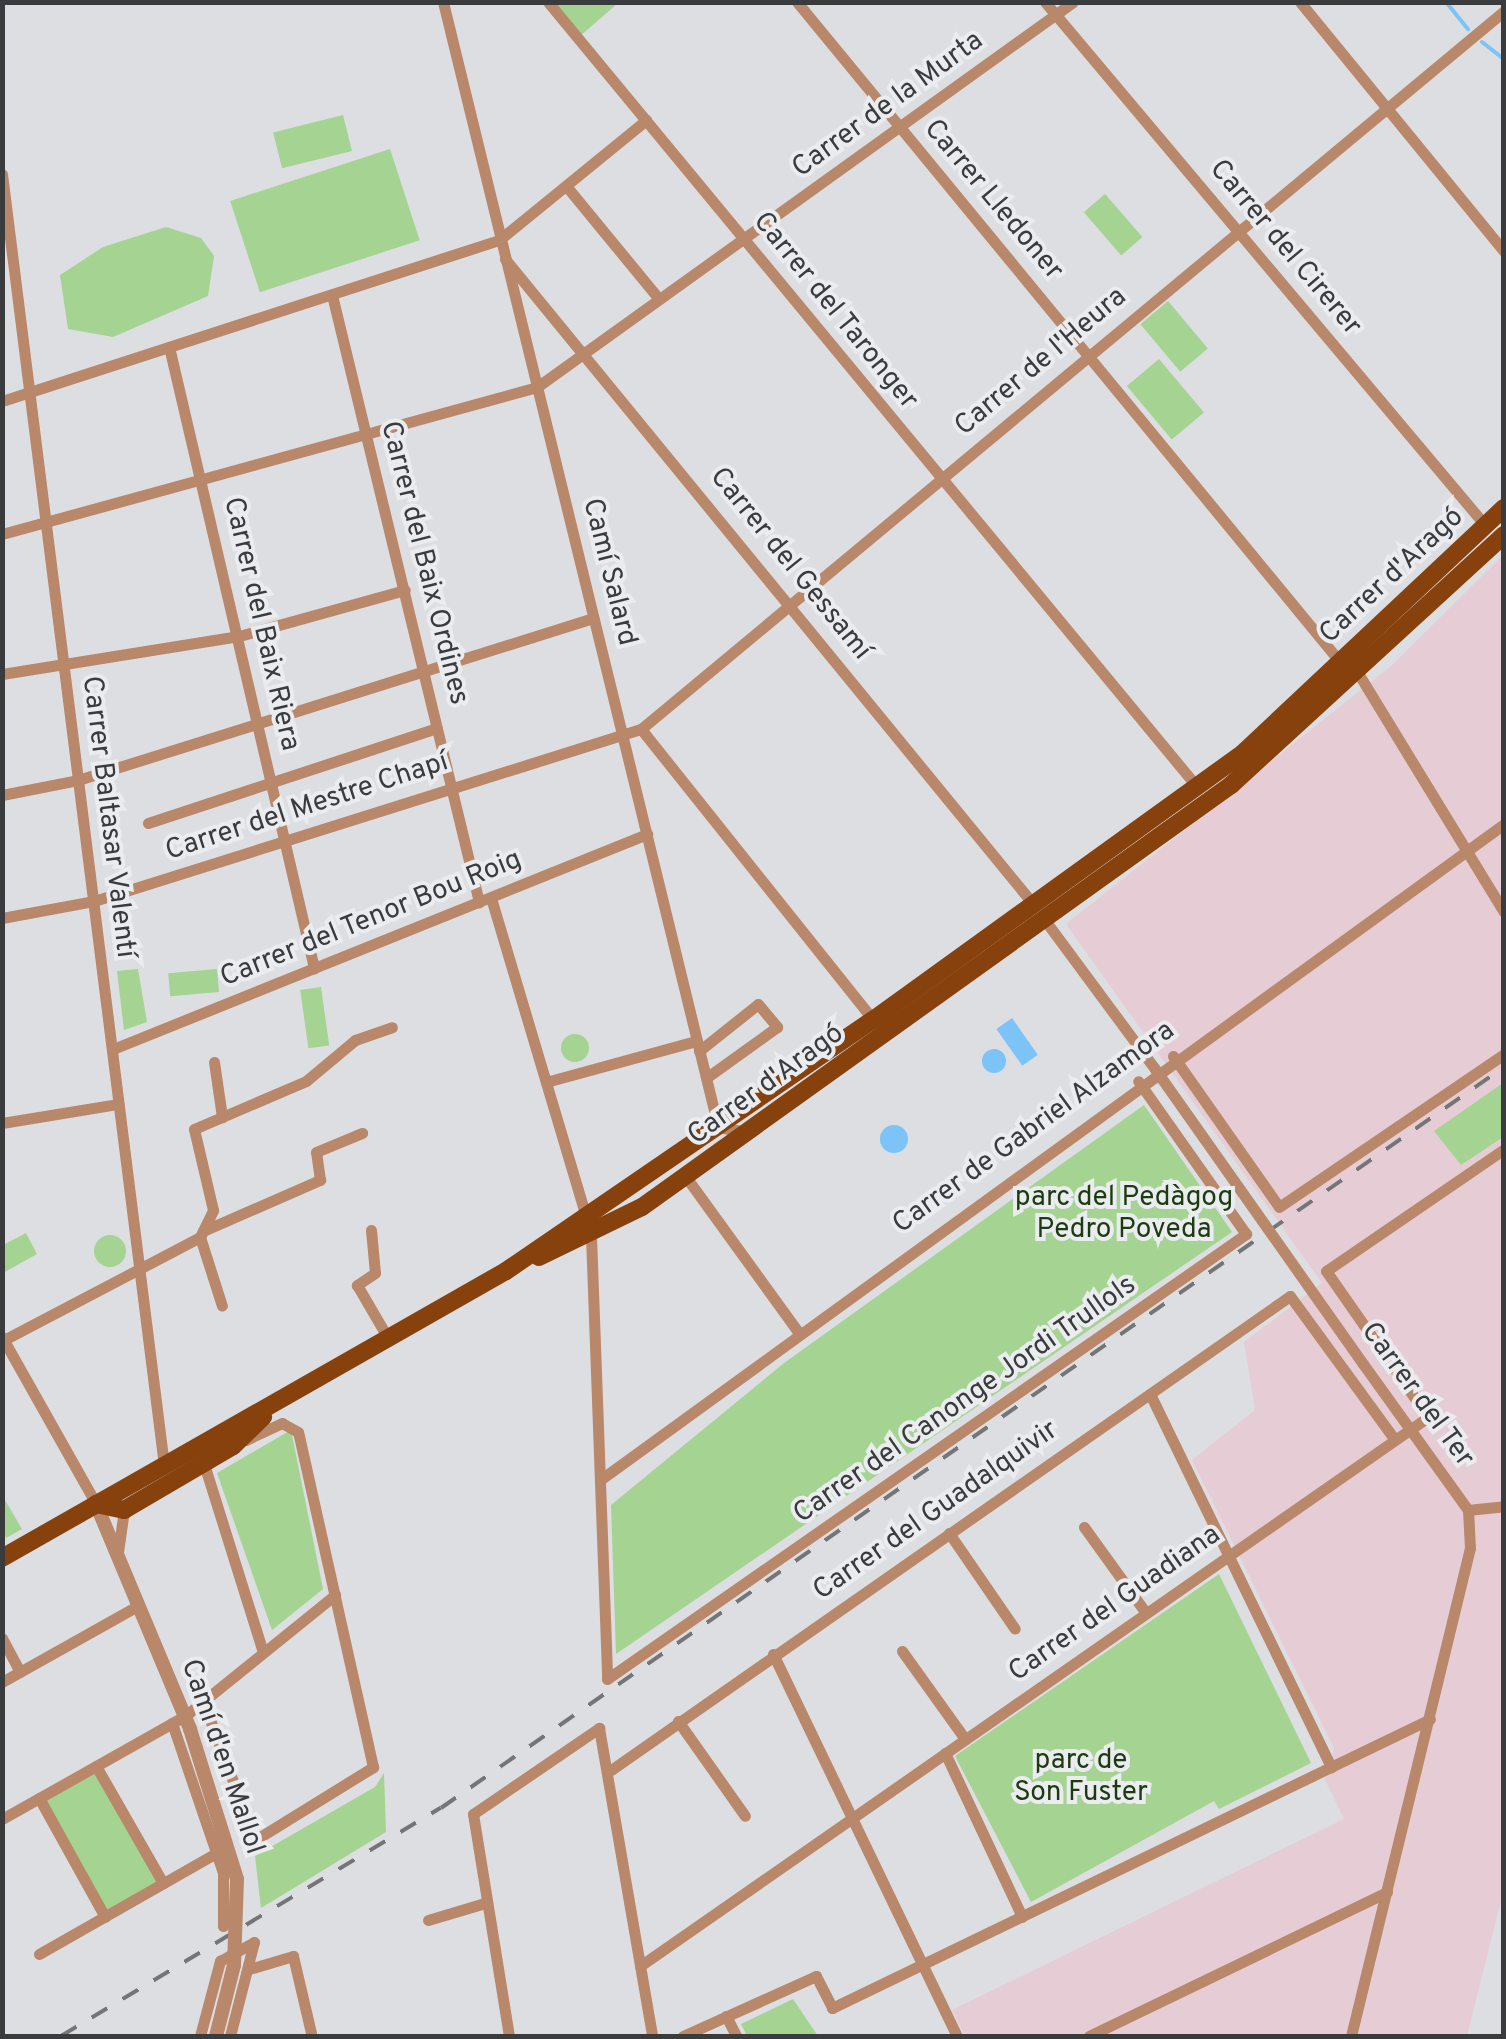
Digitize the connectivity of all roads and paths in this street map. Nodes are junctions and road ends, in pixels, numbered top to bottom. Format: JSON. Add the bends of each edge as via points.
{"nodes":[{"id":1,"x":442,"y":2,"type":"edge"},
{"id":2,"x":548,"y":2,"type":"edge"},
{"id":3,"x":797,"y":2,"type":"edge"},
{"id":4,"x":1045,"y":2,"type":"edge"},
{"id":5,"x":1073,"y":2,"type":"edge"},
{"id":6,"x":1300,"y":2,"type":"edge"},
{"id":7,"x":1504,"y":12,"type":"edge"},
{"id":8,"x":1055,"y":15,"type":"junction"},
{"id":9,"x":1387,"y":109,"type":"junction"},
{"id":10,"x":646,"y":120,"type":"junction"},
{"id":11,"x":898,"y":127,"type":"junction"},
{"id":12,"x":3,"y":178,"type":"edge"},
{"id":13,"x":567,"y":187,"type":"junction"},
{"id":14,"x":1238,"y":231,"type":"junction"},
{"id":15,"x":498,"y":240,"type":"junction"},
{"id":16,"x":744,"y":240,"type":"junction"},
{"id":17,"x":1504,"y":251,"type":"edge"},
{"id":18,"x":503,"y":257,"type":"junction"},
{"id":19,"x":16,"y":286,"type":"junction"},
{"id":20,"x":2,"y":289,"type":"edge"},
{"id":21,"x":332,"y":295,"type":"junction"},
{"id":22,"x":659,"y":299,"type":"junction"},
{"id":23,"x":170,"y":351,"type":"junction"},
{"id":24,"x":585,"y":353,"type":"junction"},
{"id":25,"x":1089,"y":354,"type":"junction"},
{"id":26,"x":538,"y":386,"type":"junction"},
{"id":27,"x":30,"y":396,"type":"junction"},
{"id":28,"x":2,"y":401,"type":"edge"},
{"id":29,"x":367,"y":434,"type":"junction"},
{"id":30,"x":940,"y":479,"type":"junction"},
{"id":31,"x":203,"y":482,"type":"junction"},
{"id":32,"x":1504,"y":508,"type":"edge"},
{"id":33,"x":46,"y":525,"type":"junction"},
{"id":34,"x":1497,"y":530,"type":"edge"},
{"id":35,"x":2,"y":534,"type":"edge"},
{"id":36,"x":405,"y":590,"type":"junction"},
{"id":37,"x":790,"y":602,"type":"junction"},
{"id":38,"x":593,"y":618,"type":"junction"},
{"id":39,"x":238,"y":636,"type":"junction"},
{"id":40,"x":1347,"y":657,"type":"junction"},
{"id":41,"x":64,"y":663,"type":"junction"},
{"id":42,"x":425,"y":672,"type":"junction"},
{"id":43,"x":2,"y":674,"type":"edge"},
{"id":44,"x":1358,"y":674,"type":"junction"},
{"id":45,"x":1338,"y":691,"type":"junction"},
{"id":46,"x":258,"y":725,"type":"junction"},
{"id":47,"x":438,"y":728,"type":"junction"},
{"id":48,"x":642,"y":729,"type":"junction"},
{"id":49,"x":626,"y":736,"type":"junction"},
{"id":50,"x":78,"y":780,"type":"junction"},
{"id":51,"x":272,"y":784,"type":"junction"},
{"id":52,"x":1231,"y":785,"type":"junction"},
{"id":53,"x":450,"y":787,"type":"junction"},
{"id":54,"x":1198,"y":788,"type":"junction"},
{"id":55,"x":2,"y":795,"type":"edge"},
{"id":56,"x":148,"y":822,"type":"dead end"},
{"id":57,"x":1504,"y":824,"type":"edge"},
{"id":58,"x":647,"y":834,"type":"junction"},
{"id":59,"x":286,"y":839,"type":"junction"},
{"id":60,"x":1465,"y":850,"type":"junction"},
{"id":61,"x":485,"y":900,"type":"junction"},
{"id":62,"x":94,"y":901,"type":"junction"},
{"id":63,"x":1039,"y":912,"type":"junction"},
{"id":64,"x":1504,"y":912,"type":"edge"},
{"id":65,"x":2,"y":918,"type":"edge"},
{"id":66,"x":314,"y":968,"type":"junction"},
{"id":67,"x":873,"y":1020,"type":"junction"},
{"id":68,"x":392,"y":1026,"type":"dead end"},
{"id":69,"x":698,"y":1046,"type":"junction"},
{"id":70,"x":866,"y":1047,"type":"junction"},
{"id":71,"x":113,"y":1050,"type":"junction"},
{"id":72,"x":1504,"y":1054,"type":"edge"},
{"id":73,"x":1173,"y":1056,"type":"junction"},
{"id":74,"x":214,"y":1062,"type":"dead end"},
{"id":75,"x":1154,"y":1069,"type":"junction"},
{"id":76,"x":706,"y":1078,"type":"junction"},
{"id":77,"x":1138,"y":1081,"type":"junction"},
{"id":78,"x":546,"y":1082,"type":"junction"},
{"id":79,"x":118,"y":1104,"type":"junction"},
{"id":80,"x":222,"y":1117,"type":"junction"},
{"id":81,"x":2,"y":1123,"type":"edge"},
{"id":82,"x":720,"y":1126,"type":"junction"},
{"id":83,"x":748,"y":1132,"type":"junction"},
{"id":84,"x":362,"y":1133,"type":"dead end"},
{"id":85,"x":1504,"y":1148,"type":"edge"},
{"id":86,"x":680,"y":1154,"type":"junction"},
{"id":87,"x":686,"y":1176,"type":"junction"},
{"id":88,"x":589,"y":1227,"type":"junction"},
{"id":89,"x":371,"y":1230,"type":"dead end"},
{"id":90,"x":202,"y":1234,"type":"junction"},
{"id":91,"x":140,"y":1267,"type":"junction"},
{"id":92,"x":1290,"y":1296,"type":"joint"},
{"id":93,"x":222,"y":1306,"type":"dead end"},
{"id":94,"x":798,"y":1332,"type":"junction"},
{"id":95,"x":388,"y":1338,"type":"junction"},
{"id":96,"x":3,"y":1339,"type":"edge"},
{"id":97,"x":1150,"y":1394,"type":"junction"},
{"id":98,"x":281,"y":1399,"type":"junction"},
{"id":99,"x":1410,"y":1430,"type":"junction"},
{"id":100,"x":1394,"y":1440,"type":"junction"},
{"id":101,"x":233,"y":1446,"type":"junction"},
{"id":102,"x":204,"y":1464,"type":"junction"},
{"id":103,"x":164,"y":1466,"type":"junction"},
{"id":104,"x":600,"y":1480,"type":"junction"},
{"id":105,"x":96,"y":1504,"type":"junction"},
{"id":106,"x":1504,"y":1506,"type":"edge"},
{"id":107,"x":124,"y":1510,"type":"junction"},
{"id":108,"x":1468,"y":1510,"type":"junction"},
{"id":109,"x":1084,"y":1527,"type":"dead end"},
{"id":110,"x":949,"y":1533,"type":"junction"},
{"id":111,"x":118,"y":1556,"type":"junction"},
{"id":112,"x":1228,"y":1556,"type":"junction"},
{"id":113,"x":2,"y":1558,"type":"edge"},
{"id":114,"x":336,"y":1595,"type":"junction"},
{"id":115,"x":139,"y":1605,"type":"junction"},
{"id":116,"x":1146,"y":1613,"type":"junction"},
{"id":117,"x":1015,"y":1629,"type":"dead end"},
{"id":118,"x":2,"y":1638,"type":"edge"},
{"id":119,"x":902,"y":1651,"type":"dead end"},
{"id":120,"x":263,"y":1652,"type":"junction"},
{"id":121,"x":773,"y":1654,"type":"junction"},
{"id":122,"x":20,"y":1672,"type":"junction"},
{"id":123,"x":606,"y":1679,"type":"joint"},
{"id":124,"x":2,"y":1682,"type":"edge"},
{"id":125,"x":203,"y":1701,"type":"junction"},
{"id":126,"x":1430,"y":1719,"type":"junction"},
{"id":127,"x":678,"y":1721,"type":"junction"},
{"id":128,"x":182,"y":1723,"type":"junction"},
{"id":129,"x":965,"y":1739,"type":"junction"},
{"id":130,"x":945,"y":1754,"type":"junction"},
{"id":131,"x":96,"y":1766,"type":"junction"},
{"id":132,"x":1331,"y":1767,"type":"junction"},
{"id":133,"x":611,"y":1770,"type":"junction"},
{"id":134,"x":39,"y":1798,"type":"junction"},
{"id":135,"x":744,"y":1816,"type":"dead end"},
{"id":136,"x":2,"y":1819,"type":"edge"},
{"id":137,"x":850,"y":1820,"type":"junction"},
{"id":138,"x":216,"y":1852,"type":"junction"},
{"id":139,"x":163,"y":1883,"type":"junction"},
{"id":140,"x":1387,"y":1892,"type":"junction"},
{"id":141,"x":486,"y":1903,"type":"junction"},
{"id":142,"x":105,"y":1917,"type":"junction"},
{"id":143,"x":1022,"y":1917,"type":"junction"},
{"id":144,"x":428,"y":1920,"type":"dead end"},
{"id":145,"x":223,"y":1926,"type":"dead end"},
{"id":146,"x":39,"y":1954,"type":"dead end"},
{"id":147,"x":640,"y":1966,"type":"junction"},
{"id":148,"x":922,"y":1966,"type":"junction"},
{"id":149,"x":249,"y":1969,"type":"junction"},
{"id":150,"x":726,"y":2016,"type":"junction"},
{"id":151,"x":311,"y":2033,"type":"dead end"},
{"id":152,"x":200,"y":2036,"type":"edge"},
{"id":153,"x":216,"y":2036,"type":"edge"},
{"id":154,"x":230,"y":2036,"type":"edge"},
{"id":155,"x":509,"y":2036,"type":"edge"},
{"id":156,"x":652,"y":2036,"type":"edge"},
{"id":157,"x":683,"y":2036,"type":"edge"},
{"id":158,"x":736,"y":2036,"type":"edge"},
{"id":159,"x":957,"y":2036,"type":"edge"},
{"id":160,"x":1089,"y":2036,"type":"edge"},
{"id":161,"x":1351,"y":2036,"type":"edge"}],
"edges":[{"from":1,"to":15,"type":"street","name":"Camí Salard"},
{"from":2,"to":10,"type":"street","name":"Carrer del Taronger"},
{"from":3,"to":11,"type":"street","name":"Carrer Lledoner"},
{"from":4,"to":8,"type":"street","name":"Carrer del Cirerer"},
{"from":5,"to":8,"type":"street","name":"Carrer de la Murta"},
{"from":6,"to":9,"type":"street"},
{"from":7,"to":9,"type":"street","name":"Carrer de l'Heura"},
{"from":8,"to":11,"type":"street","name":"Carrer de la Murta"},
{"from":8,"to":14,"type":"street","name":"Carrer del Cirerer"},
{"from":9,"to":14,"type":"street","name":"Carrer de l'Heura"},
{"from":9,"to":17,"type":"street"},
{"from":10,"to":13,"type":"street"},
{"from":10,"to":16,"type":"street","name":"Carrer del Taronger"},
{"from":11,"to":16,"type":"street","name":"Carrer de la Murta"},
{"from":11,"to":25,"type":"street","name":"Carrer Lledoner"},
{"from":12,"to":19,"type":"street","name":"Carrer Baltasar Valentí"},
{"from":13,"to":15,"type":"street"},
{"from":13,"to":22,"type":"street"},
{"from":14,"to":25,"type":"street","name":"Carrer de l'Heura"},
{"from":14,"to":34,"type":"street","name":"Carrer del Cirerer"},
{"from":15,"to":18,"type":"street","name":"Camí Salard"},
{"from":15,"to":21,"type":"street"},
{"from":16,"to":22,"type":"street","name":"Carrer de la Murta"},
{"from":16,"to":30,"type":"street","name":"Carrer del Taronger"},
{"from":18,"to":24,"type":"street","name":"Carrer del Gessamí"},
{"from":18,"to":26,"type":"street","name":"Camí Salard"},
{"from":19,"to":20,"type":"street"},
{"from":19,"to":27,"type":"street","name":"Carrer Baltasar Valentí"},
{"from":21,"to":23,"type":"street"},
{"from":21,"to":29,"type":"street","name":"Carrer del Baix Ordines"},
{"from":22,"to":24,"type":"street","name":"Carrer de la Murta"},
{"from":23,"to":27,"type":"street"},
{"from":23,"to":31,"type":"street","name":"Carrer del Baix Riera"},
{"from":24,"to":26,"type":"street","name":"Carrer de la Murta"},
{"from":24,"to":37,"type":"street","name":"Carrer del Gessamí"},
{"from":25,"to":30,"type":"street","name":"Carrer de l'Heura"},
{"from":25,"to":40,"type":"street","name":"Carrer Lledoner"},
{"from":26,"to":29,"type":"street","name":"Carrer de la Murta"},
{"from":26,"to":38,"type":"street","name":"Camí Salard"},
{"from":27,"to":28,"type":"street"},
{"from":27,"to":33,"type":"street","name":"Carrer Baltasar Valentí"},
{"from":29,"to":31,"type":"street","name":"Carrer de la Murta"},
{"from":29,"to":36,"type":"street","name":"Carrer del Baix Ordines"},
{"from":30,"to":37,"type":"street","name":"Carrer de l'Heura"},
{"from":30,"to":54,"type":"street","name":"Carrer del Taronger"},
{"from":31,"to":33,"type":"street","name":"Carrer de la Murta"},
{"from":31,"to":39,"type":"street","name":"Carrer del Baix Riera"},
{"from":32,"to":34,"type":"main road","name":"Carrer d'Aragó"},
{"from":33,"to":35,"type":"street","name":"Carrer de la Murta"},
{"from":33,"to":41,"type":"street","name":"Carrer Baltasar Valentí"},
{"from":34,"to":40,"type":"main road","name":"Carrer d'Aragó"},
{"from":34,"to":44,"type":"main road","name":"Carrer d'Aragó"},
{"from":36,"to":39,"type":"street"},
{"from":36,"to":42,"type":"street","name":"Carrer del Baix Ordines"},
{"from":37,"to":48,"type":"street","name":"Carrer de l'Heura"},
{"from":37,"to":63,"type":"street","name":"Carrer del Gessamí"},
{"from":38,"to":42,"type":"street"},
{"from":38,"to":49,"type":"street","name":"Camí Salard"},
{"from":39,"to":41,"type":"street"},
{"from":39,"to":46,"type":"street","name":"Carrer del Baix Riera"},
{"from":40,"to":44,"type":"main road"},
{"from":40,"to":45,"type":"main road"},
{"from":40,"to":54,"type":"main road","name":"Carrer d'Aragó"},
{"from":41,"to":43,"type":"street"},
{"from":41,"to":50,"type":"street","name":"Carrer Baltasar Valentí"},
{"from":42,"to":46,"type":"street"},
{"from":42,"to":47,"type":"street","name":"Carrer del Baix Ordines"},
{"from":44,"to":45,"type":"main road","name":"Carrer d'Aragó"},
{"from":44,"to":60,"type":"street"},
{"from":45,"to":52,"type":"main road","name":"Carrer d'Aragó"},
{"from":46,"to":50,"type":"street"},
{"from":46,"to":51,"type":"street","name":"Carrer del Baix Riera"},
{"from":47,"to":51,"type":"street"},
{"from":47,"to":53,"type":"street","name":"Carrer del Baix Ordines"},
{"from":48,"to":49,"type":"street","name":"Carrer del Mestre Chapí"},
{"from":48,"to":67,"type":"street"},
{"from":49,"to":53,"type":"street","name":"Carrer del Mestre Chapí"},
{"from":49,"to":58,"type":"street","name":"Camí Salard"},
{"from":50,"to":55,"type":"street"},
{"from":50,"to":62,"type":"street","name":"Carrer Baltasar Valentí"},
{"from":51,"to":56,"type":"street"},
{"from":51,"to":59,"type":"street","name":"Carrer del Baix Riera"},
{"from":52,"to":54,"type":"main road"},
{"from":52,"to":63,"type":"main road","name":"Carrer d'Aragó"},
{"from":53,"to":59,"type":"street","name":"Carrer del Mestre Chapí"},
{"from":53,"to":61,"type":"street","name":"Carrer del Baix Ordines"},
{"from":54,"to":63,"type":"main road","name":"Carrer d'Aragó"},
{"from":57,"to":60,"type":"street","name":"Carrer de Gabriel Alzamora"},
{"from":58,"to":61,"type":"street","name":"Carrer del Tenor Bou Roig"},
{"from":58,"to":69,"type":"street","name":"Camí Salard"},
{"from":59,"to":62,"type":"street","name":"Carrer del Mestre Chapí"},
{"from":59,"to":66,"type":"street","name":"Carrer del Baix Riera"},
{"from":60,"to":64,"type":"street"},
{"from":60,"to":73,"type":"street","name":"Carrer de Gabriel Alzamora"},
{"from":61,"to":66,"type":"street","name":"Carrer del Tenor Bou Roig"},
{"from":61,"to":78,"type":"street","name":"Carrer del Baix Ordines"},
{"from":62,"to":65,"type":"street","name":"Carrer del Mestre Chapí"},
{"from":62,"to":71,"type":"street","name":"Carrer Baltasar Valentí"},
{"from":63,"to":67,"type":"main road","name":"Carrer d'Aragó"},
{"from":63,"to":70,"type":"main road","name":"Carrer d'Aragó"},
{"from":63,"to":75,"type":"street","name":"Carrer del Ter"},
{"from":66,"to":71,"type":"street","name":"Carrer del Tenor Bou Roig"},
{"from":67,"to":70,"type":"main road"},
{"from":67,"to":82,"type":"main road","name":"Carrer d'Aragó"},
{"from":68,"to":80,"type":"street","via":[[355,1040],[306,1081]]},
{"from":69,"to":76,"type":"street","name":"Camí Salard"},
{"from":69,"to":76,"type":"street","via":[[758,1004],[777,1026]]},
{"from":69,"to":78,"type":"street"},
{"from":70,"to":83,"type":"main road","name":"Carrer d'Aragó"},
{"from":71,"to":79,"type":"street","name":"Carrer Baltasar Valentí"},
{"from":72,"to":73,"type":"street","via":[[1279,1207]]},
{"from":73,"to":75,"type":"street","name":"Carrer de Gabriel Alzamora"},
{"from":74,"to":80,"type":"street"},
{"from":75,"to":77,"type":"street","name":"Carrer de Gabriel Alzamora"},
{"from":75,"to":99,"type":"street","name":"Carrer del Ter","bridge":true},
{"from":76,"to":82,"type":"street","name":"Camí Salard"},
{"from":77,"to":94,"type":"street","name":"Carrer de Gabriel Alzamora"},
{"from":77,"to":123,"type":"street","name":"Carrer del Canonge Jordi Trullols","via":[[1246,1234]]},
{"from":78,"to":88,"type":"street","name":"Carrer del Baix Ordines"},
{"from":79,"to":81,"type":"street"},
{"from":79,"to":91,"type":"street","name":"Carrer Baltasar Valentí"},
{"from":80,"to":90,"type":"street","via":[[194,1129],[212,1210]]},
{"from":82,"to":83,"type":"street"},
{"from":82,"to":86,"type":"main road","name":"Carrer d'Aragó"},
{"from":83,"to":87,"type":"main road","name":"Carrer d'Aragó"},
{"from":84,"to":90,"type":"street","via":[[316,1152],[320,1180]]},
{"from":85,"to":99,"type":"street","name":"Carrer del Guadiana","via":[[1326,1271],[1428,1417]]},
{"from":86,"to":87,"type":"main road"},
{"from":86,"to":88,"type":"main road","name":"Carrer d'Aragó"},
{"from":87,"to":88,"type":"main road","name":"Carrer d'Aragó"},
{"from":87,"to":94,"type":"street"},
{"from":88,"to":95,"type":"main road","name":"Carrer d'Aragó"},
{"from":88,"to":104,"type":"street","name":"Carrer del Baix Ordines"},
{"from":89,"to":95,"type":"street","via":[[375,1273],[357,1285]]},
{"from":90,"to":91,"type":"street"},
{"from":90,"to":93,"type":"street"},
{"from":91,"to":96,"type":"street"},
{"from":91,"to":103,"type":"street","name":"Carrer Baltasar Valentí"},
{"from":92,"to":97,"type":"street","name":"Carrer del Guadalquivir"},
{"from":92,"to":100,"type":"street","name":"Carrer del Ter"},
{"from":94,"to":104,"type":"street","name":"Carrer de Gabriel Alzamora"},
{"from":95,"to":98,"type":"main road","name":"Carrer d'Aragó"},
{"from":96,"to":105,"type":"street"},
{"from":97,"to":110,"type":"street","name":"Carrer del Guadalquivir"},
{"from":97,"to":112,"type":"street"},
{"from":98,"to":101,"type":"main road","name":"Carrer d'Aragó"},
{"from":98,"to":103,"type":"main road","name":"Carrer d'Aragó"},
{"from":99,"to":100,"type":"street","name":"Carrer del Guadiana"},
{"from":99,"to":108,"type":"street","name":"Carrer del Ter"},
{"from":100,"to":112,"type":"street","name":"Carrer del Guadiana"},
{"from":101,"to":102,"type":"main road","name":"Carrer d'Aragó"},
{"from":101,"to":114,"type":"street","via":[[292,1424]]},
{"from":102,"to":107,"type":"main road","name":"Carrer d'Aragó"},
{"from":102,"to":120,"type":"street"},
{"from":103,"to":105,"type":"main road","name":"Carrer d'Aragó"},
{"from":104,"to":123,"type":"street","name":"Carrer del Baix Ordines"},
{"from":105,"to":107,"type":"main road"},
{"from":105,"to":111,"type":"street","name":"Camí d'en Mallol"},
{"from":105,"to":113,"type":"main road","name":"Carrer d'Aragó"},
{"from":106,"to":108,"type":"street"},
{"from":107,"to":111,"type":"street"},
{"from":108,"to":126,"type":"street","name":"Carrer del Ter","via":[[1468,1565]]},
{"from":109,"to":116,"type":"street"},
{"from":110,"to":117,"type":"street"},
{"from":110,"to":121,"type":"street","name":"Carrer del Guadalquivir"},
{"from":111,"to":115,"type":"street","name":"Camí d'en Mallol"},
{"from":112,"to":116,"type":"street","name":"Carrer del Guadiana"},
{"from":112,"to":132,"type":"street"},
{"from":114,"to":120,"type":"street"},
{"from":114,"to":125,"type":"street","name":"Camí d'en Mallol","via":[[373,1767],[256,1840]]},
{"from":115,"to":122,"type":"street"},
{"from":115,"to":128,"type":"street","name":"Camí d'en Mallol"},
{"from":116,"to":129,"type":"street","name":"Carrer del Guadiana"},
{"from":118,"to":122,"type":"street"},
{"from":119,"to":129,"type":"street"},
{"from":120,"to":125,"type":"street"},
{"from":121,"to":127,"type":"street","name":"Carrer del Guadalquivir"},
{"from":121,"to":137,"type":"street"},
{"from":122,"to":124,"type":"street"},
{"from":125,"to":128,"type":"street"},
{"from":126,"to":132,"type":"street"},
{"from":126,"to":140,"type":"street","name":"Carrer del Ter"},
{"from":127,"to":133,"type":"street","name":"Carrer del Guadalquivir"},
{"from":127,"to":135,"type":"street"},
{"from":128,"to":131,"type":"street"},
{"from":128,"to":138,"type":"street"},
{"from":128,"to":153,"type":"street","name":"Camí d'en Mallol","bridge":true,"via":[[238,1879],[234,1965]]},
{"from":129,"to":130,"type":"street","name":"Carrer del Guadiana"},
{"from":130,"to":137,"type":"street","name":"Carrer del Guadiana"},
{"from":130,"to":143,"type":"street"},
{"from":131,"to":134,"type":"street"},
{"from":131,"to":139,"type":"street"},
{"from":132,"to":143,"type":"street"},
{"from":133,"to":141,"type":"street","via":[[599,1728],[475,1811]]},
{"from":133,"to":147,"type":"street"},
{"from":134,"to":136,"type":"street"},
{"from":134,"to":142,"type":"street"},
{"from":137,"to":147,"type":"street"},
{"from":137,"to":148,"type":"street"},
{"from":138,"to":139,"type":"street"},
{"from":138,"to":145,"type":"street"},
{"from":139,"to":142,"type":"street"},
{"from":140,"to":160,"type":"street"},
{"from":140,"to":161,"type":"street","name":"Carrer del Ter"},
{"from":141,"to":144,"type":"street"},
{"from":141,"to":155,"type":"street"},
{"from":142,"to":146,"type":"street"},
{"from":143,"to":148,"type":"street"},
{"from":147,"to":156,"type":"street"},
{"from":148,"to":150,"type":"street","via":[[832,2008],[816,1976]]},
{"from":148,"to":159,"type":"street"},
{"from":149,"to":151,"type":"street","via":[[293,1956]]},
{"from":149,"to":152,"type":"street","via":[[254,1942],[220,1961]]},
{"from":149,"to":154,"type":"street"},
{"from":150,"to":157,"type":"street"},
{"from":150,"to":158,"type":"street"}]}
